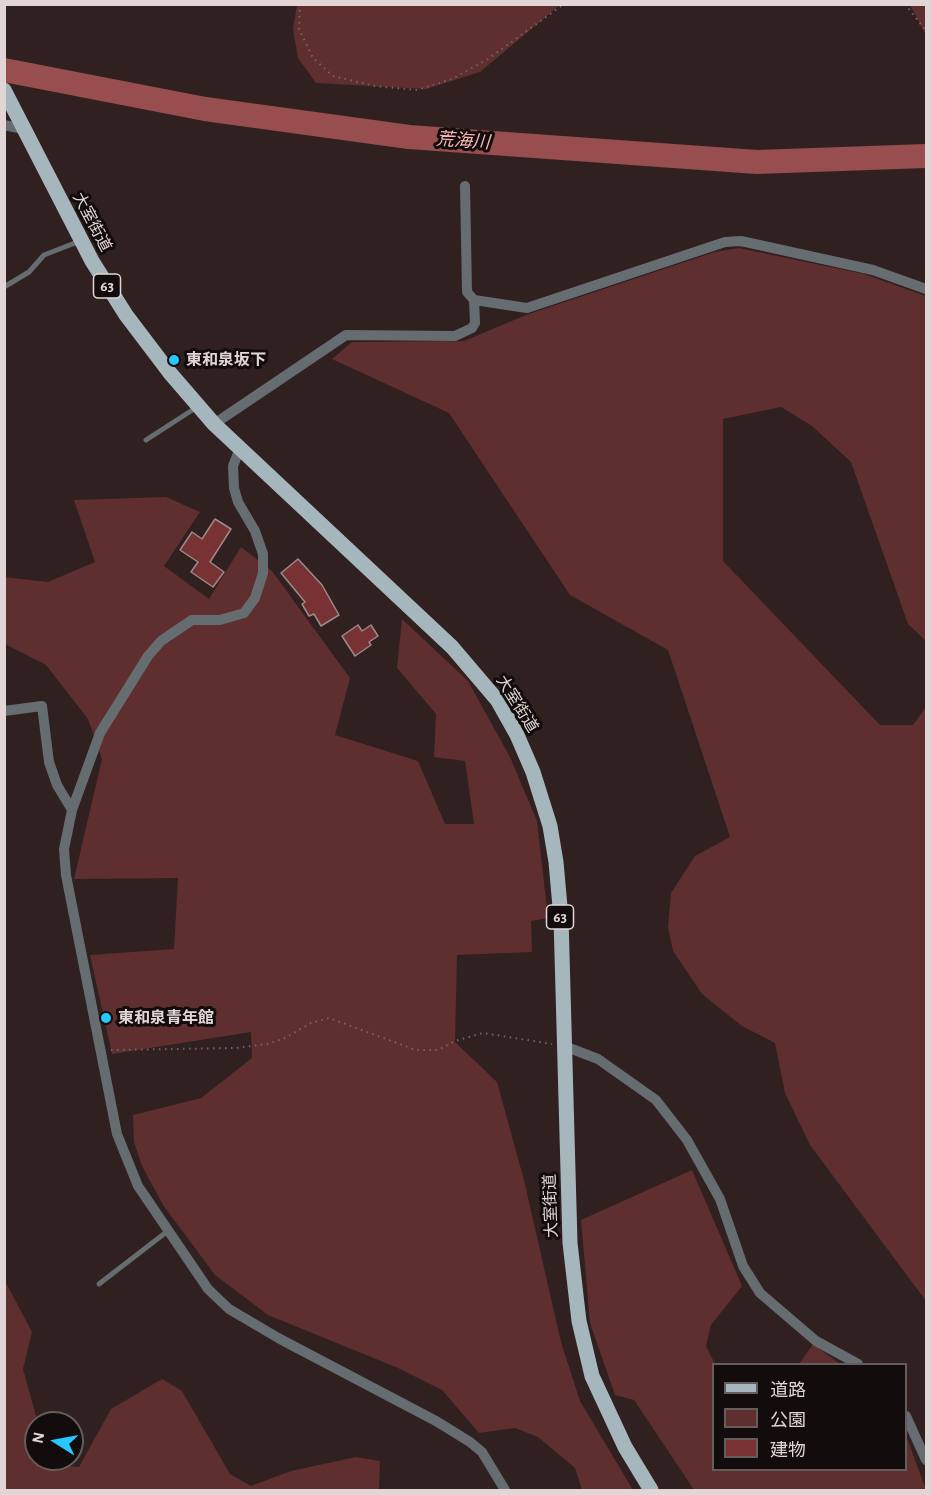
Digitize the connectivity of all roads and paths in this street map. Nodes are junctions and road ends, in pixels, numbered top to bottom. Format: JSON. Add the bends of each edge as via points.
{"nodes":[{"id":1,"x":300,"y":4,"type":"edge"},
{"id":2,"x":564,"y":4,"type":"edge"},
{"id":3,"x":905,"y":4,"type":"edge"},
{"id":4,"x":927,"y":31,"type":"edge"},
{"id":5,"x":7,"y":95,"type":"edge"},
{"id":6,"x":4,"y":125,"type":"edge"},
{"id":7,"x":23,"y":129,"type":"junction"},
{"id":8,"x":465,"y":186,"type":"dead end"},
{"id":9,"x":81,"y":240,"type":"junction"},
{"id":10,"x":4,"y":287,"type":"edge"},
{"id":11,"x":927,"y":290,"type":"edge"},
{"id":12,"x":474,"y":300,"type":"junction"},
{"id":13,"x":198,"y":406,"type":"junction"},
{"id":14,"x":214,"y":424,"type":"junction"},
{"id":15,"x":146,"y":440,"type":"dead end"},
{"id":16,"x":240,"y":448,"type":"junction"},
{"id":17,"x":4,"y":711,"type":"edge"},
{"id":18,"x":72,"y":810,"type":"junction"},
{"id":19,"x":564,"y":1046,"type":"junction"},
{"id":20,"x":103,"y":1050,"type":"junction"},
{"id":21,"x":169,"y":1230,"type":"junction"},
{"id":22,"x":99,"y":1284,"type":"dead end"},
{"id":23,"x":854,"y":1363,"type":"edge"},
{"id":24,"x":907,"y":1418,"type":"edge"},
{"id":25,"x":927,"y":1460,"type":"edge"},
{"id":26,"x":505,"y":1491,"type":"edge"},
{"id":27,"x":651,"y":1491,"type":"edge"}],
"edges":[{"from":1,"to":2,"type":"path","via":[[299,29],[313,58],[333,76],[417,90],[452,79],[488,59]]},
{"from":3,"to":4,"type":"path"},
{"from":5,"to":7,"type":"main road","name":"大室街道","number":"63"},
{"from":6,"to":7,"type":"street"},
{"from":7,"to":9,"type":"main road","name":"大室街道","number":"63"},
{"from":8,"to":12,"type":"street","via":[[467,291]]},
{"from":9,"to":10,"type":"lane","via":[[44,255],[29,272]]},
{"from":9,"to":13,"type":"main road","name":"大室街道","number":"63","via":[[126,315]]},
{"from":11,"to":12,"type":"street","via":[[873,270],[741,241],[725,242],[527,308]]},
{"from":12,"to":14,"type":"street","via":[[475,323],[455,336],[346,335]]},
{"from":13,"to":14,"type":"main road","name":"大室街道","number":"63"},
{"from":13,"to":15,"type":"lane"},
{"from":14,"to":16,"type":"main road","name":"大室街道","number":"63"},
{"from":16,"to":18,"type":"street","via":[[233,466],[234,488],[263,554],[263,573],[255,598],[244,613],[220,621],[192,620],[161,641],[100,733]]},
{"from":16,"to":19,"type":"main road","name":"大室街道","number":"63","via":[[452,647],[498,701],[517,735],[550,826],[561,918]]},
{"from":17,"to":18,"type":"street","via":[[42,706],[49,762]]},
{"from":18,"to":20,"type":"street","via":[[64,849],[66,875]]},
{"from":19,"to":20,"type":"path","via":[[483,1033],[438,1050],[416,1050],[329,1018],[267,1044]]},
{"from":19,"to":23,"type":"street","via":[[598,1059],[656,1100],[687,1140],[720,1199],[743,1266],[760,1293],[816,1341]]},
{"from":19,"to":27,"type":"main road","name":"大室街道","number":"63","via":[[570,1243],[579,1321],[592,1376],[625,1447]]},
{"from":20,"to":21,"type":"street","via":[[117,1134],[126,1161],[138,1186]]},
{"from":21,"to":22,"type":"lane"},
{"from":21,"to":26,"type":"street","via":[[208,1289],[229,1309],[470,1442],[482,1452]]},
{"from":24,"to":25,"type":"street"}]}
